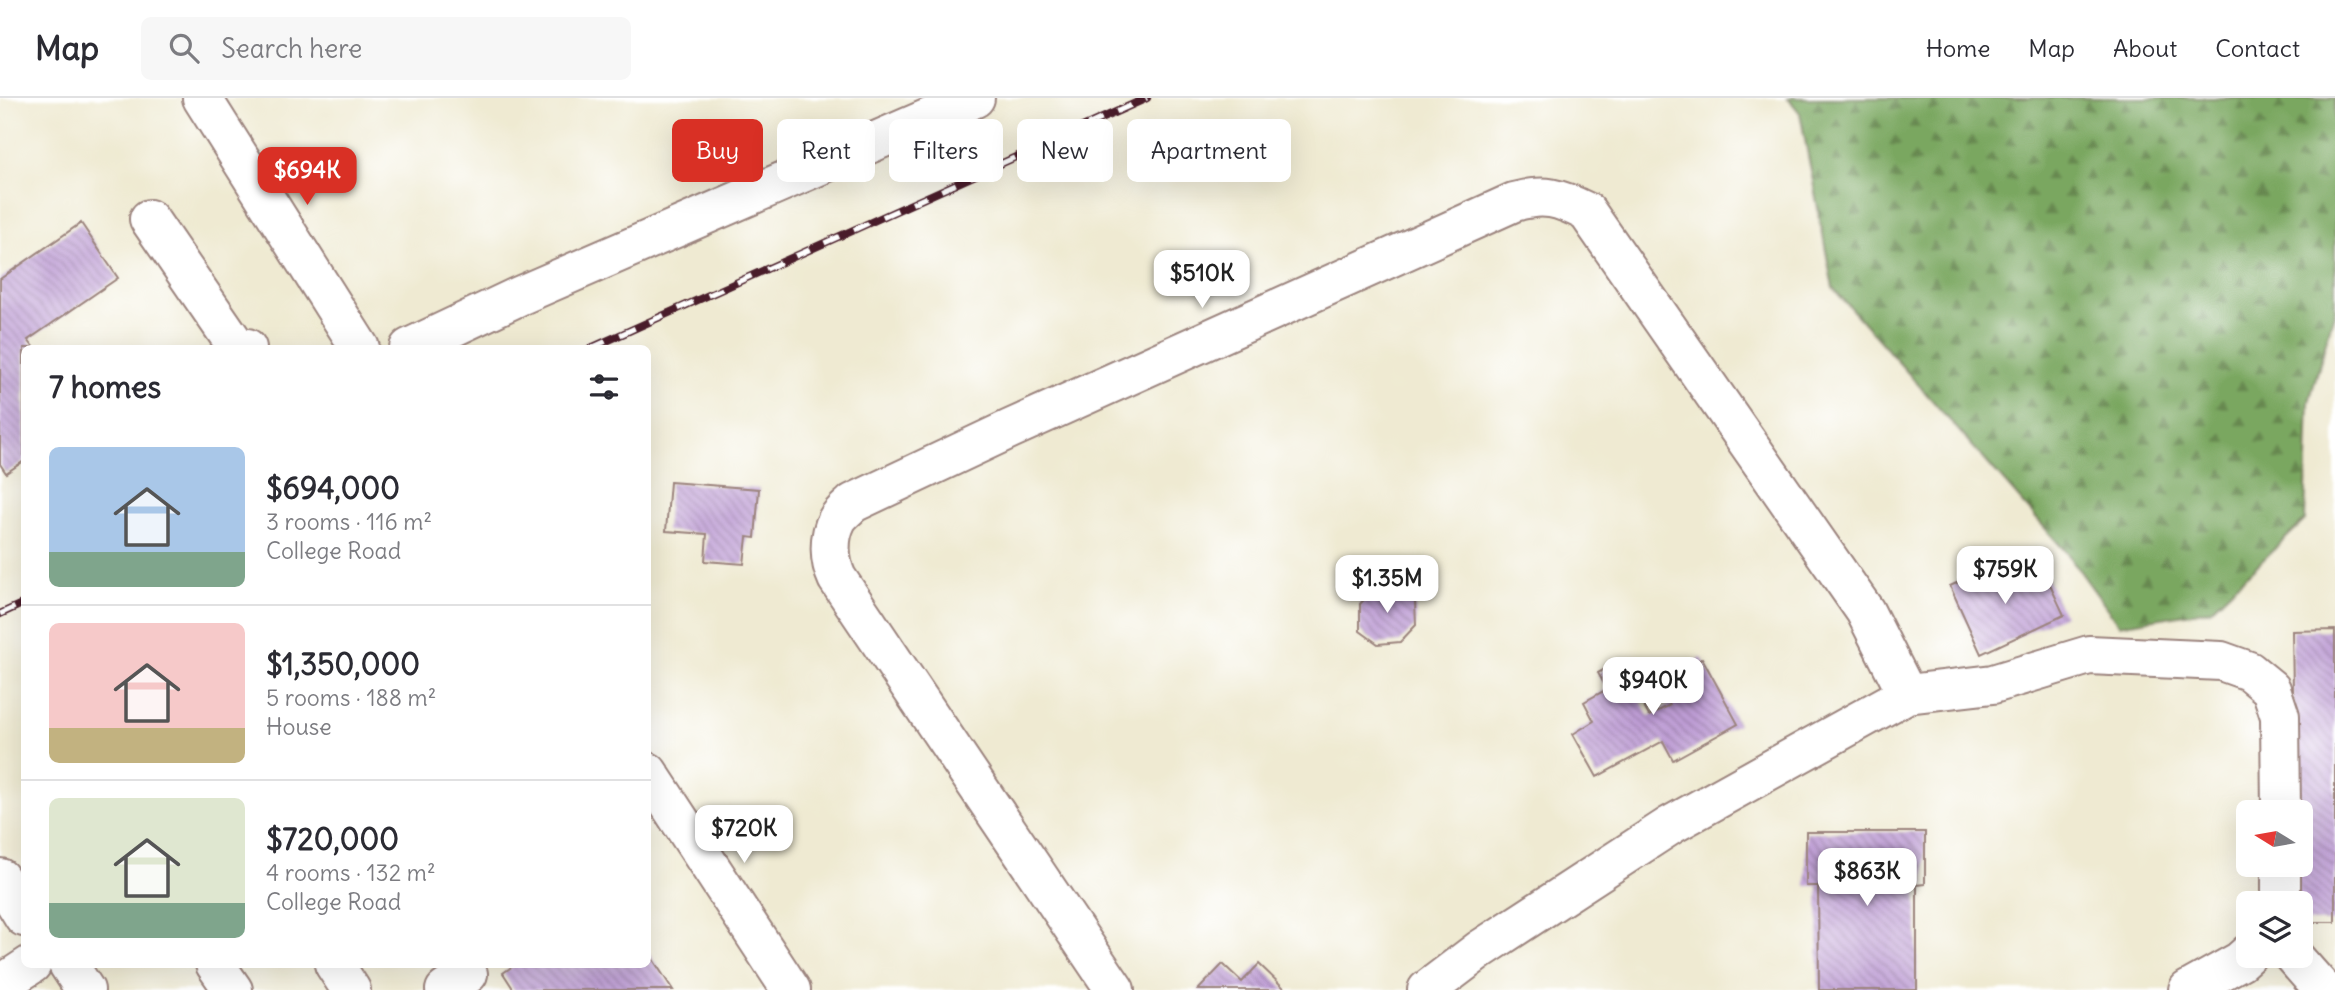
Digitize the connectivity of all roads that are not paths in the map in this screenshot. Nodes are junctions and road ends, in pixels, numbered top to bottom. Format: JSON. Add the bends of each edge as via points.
{"nodes":[{"id":1,"x":202,"y":98,"type":"edge"},
{"id":2,"x":975,"y":98,"type":"edge"},
{"id":3,"x":149,"y":219,"type":"dead end"},
{"id":4,"x":236,"y":345,"type":"edge"},
{"id":5,"x":358,"y":345,"type":"edge"},
{"id":6,"x":415,"y":345,"type":"edge"},
{"id":7,"x":1907,"y":694,"type":"junction"},
{"id":8,"x":651,"y":777,"type":"edge"},
{"id":9,"x":2281,"y":800,"type":"edge"},
{"id":10,"x":0,"y":878,"type":"edge"},
{"id":11,"x":21,"y":913,"type":"edge"},
{"id":12,"x":2236,"y":963,"type":"edge"},
{"id":13,"x":26,"y":968,"type":"edge"},
{"id":14,"x":71,"y":968,"type":"edge"},
{"id":15,"x":218,"y":968,"type":"edge"},
{"id":16,"x":337,"y":968,"type":"edge"},
{"id":17,"x":464,"y":968,"type":"edge"},
{"id":18,"x":2304,"y":968,"type":"edge"},
{"id":19,"x":0,"y":985,"type":"edge"},
{"id":20,"x":85,"y":990,"type":"edge"},
{"id":21,"x":233,"y":990,"type":"edge"},
{"id":22,"x":351,"y":990,"type":"edge"},
{"id":23,"x":445,"y":990,"type":"edge"},
{"id":24,"x":791,"y":990,"type":"edge"},
{"id":25,"x":1115,"y":990,"type":"edge"},
{"id":26,"x":1427,"y":990,"type":"edge"},
{"id":27,"x":2188,"y":990,"type":"edge"},
{"id":28,"x":2323,"y":990,"type":"edge"}],
"edges":[{"from":1,"to":5,"type":"street"},
{"from":2,"to":6,"type":"street"},
{"from":3,"to":4,"type":"street"},
{"from":7,"to":9,"type":"street","via":[[1993,684],[2088,655],[2221,661],[2249,671],[2271,688],[2280,716]]},
{"from":7,"to":25,"type":"street","via":[[1865,611],[1587,212],[1558,198],[1514,202],[1010,429],[853,503],[837,519],[831,543],[837,578]]},
{"from":7,"to":26,"type":"street","via":[[1671,825],[1481,949]]},
{"from":8,"to":24,"type":"street"},
{"from":10,"to":11,"type":"street"},
{"from":12,"to":27,"type":"street"},
{"from":13,"to":19,"type":"street"},
{"from":14,"to":20,"type":"street"},
{"from":15,"to":21,"type":"street"},
{"from":16,"to":22,"type":"street"},
{"from":17,"to":23,"type":"street","via":[[468,974]]},
{"from":18,"to":28,"type":"street"}]}
